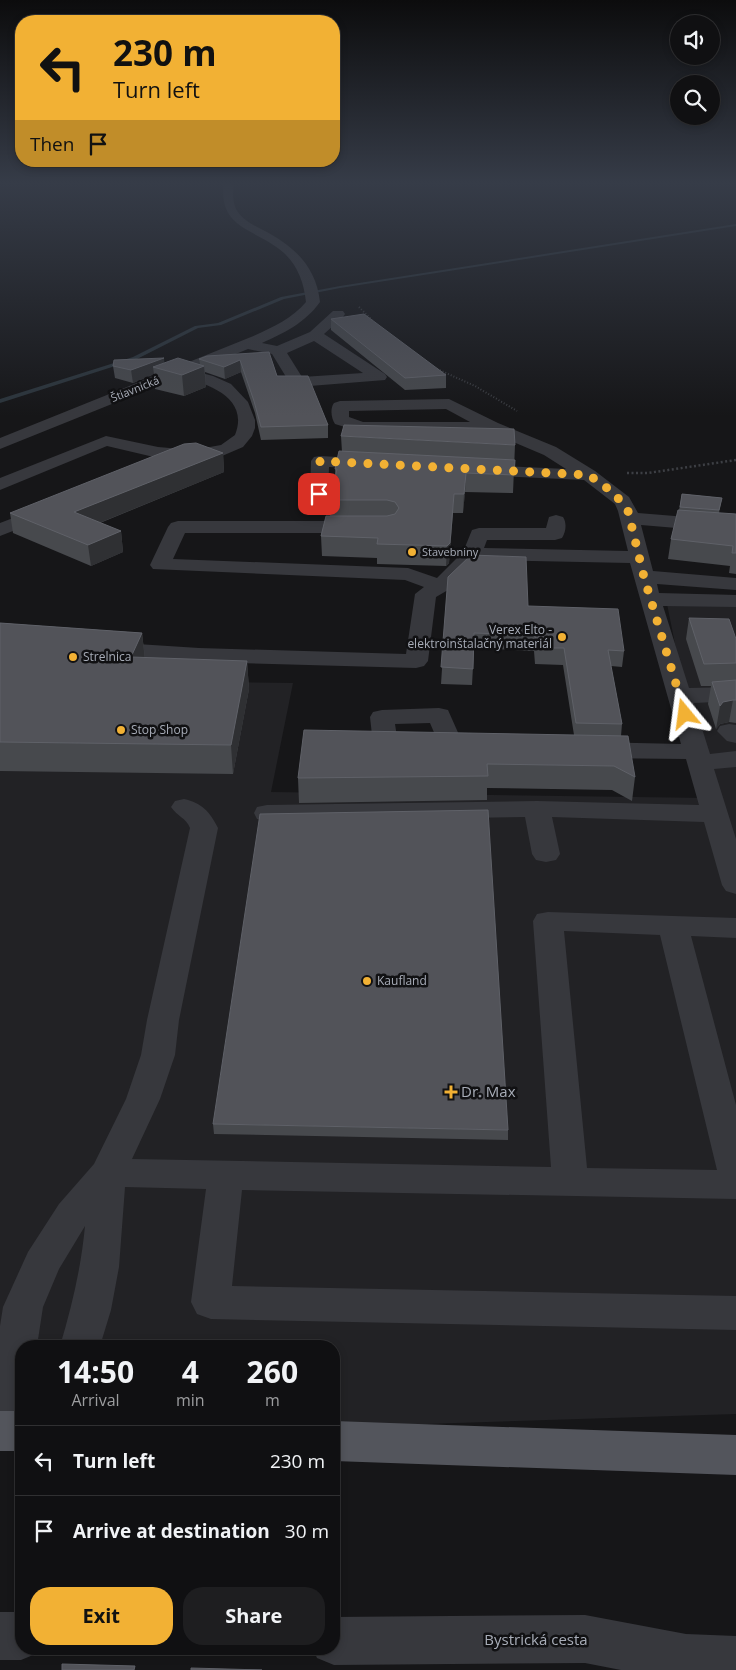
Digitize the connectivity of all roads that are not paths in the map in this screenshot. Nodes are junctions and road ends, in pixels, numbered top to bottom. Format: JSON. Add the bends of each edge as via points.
{"nodes":[{"id":1,"x":296,"y":260,"type":"edge"},
{"id":2,"x":338,"y":314,"type":"dead end"},
{"id":3,"x":315,"y":335,"type":"junction"},
{"id":4,"x":247,"y":344,"type":"junction"},
{"id":5,"x":278,"y":351,"type":"junction"},
{"id":6,"x":177,"y":372,"type":"junction"},
{"id":7,"x":492,"y":427,"type":"junction"},
{"id":8,"x":0,"y":444,"type":"edge"},
{"id":9,"x":183,"y":455,"type":"junction"},
{"id":10,"x":388,"y":465,"type":"edge"},
{"id":11,"x":457,"y":468,"type":"edge"},
{"id":12,"x":152,"y":469,"type":"edge"},
{"id":13,"x":589,"y":475,"type":"junction"},
{"id":14,"x":0,"y":484,"type":"edge"},
{"id":15,"x":319,"y":494,"type":"dead end"},
{"id":16,"x":62,"y":504,"type":"edge"},
{"id":17,"x":630,"y":519,"type":"junction"},
{"id":18,"x":556,"y":521,"type":"dead end"},
{"id":19,"x":377,"y":527,"type":"edge"},
{"id":20,"x":736,"y":527,"type":"edge"},
{"id":21,"x":0,"y":530,"type":"edge"},
{"id":22,"x":472,"y":554,"type":"junction"},
{"id":23,"x":641,"y":567,"type":"junction"},
{"id":24,"x":736,"y":584,"type":"edge"},
{"id":25,"x":441,"y":586,"type":"junction"},
{"id":26,"x":650,"y":599,"type":"junction"},
{"id":27,"x":736,"y":601,"type":"edge"},
{"id":28,"x":89,"y":647,"type":"edge"},
{"id":29,"x":736,"y":694,"type":"edge"},
{"id":30,"x":679,"y":696,"type":"junction"},
{"id":31,"x":566,"y":750,"type":"edge"},
{"id":32,"x":698,"y":757,"type":"junction"},
{"id":33,"x":736,"y":759,"type":"edge"},
{"id":34,"x":184,"y":807,"type":"dead end"},
{"id":35,"x":537,"y":810,"type":"junction"},
{"id":36,"x":267,"y":813,"type":"edge"},
{"id":37,"x":715,"y":814,"type":"junction"},
{"id":38,"x":546,"y":854,"type":"dead end"},
{"id":39,"x":736,"y":885,"type":"edge"},
{"id":40,"x":673,"y":926,"type":"junction"},
{"id":41,"x":736,"y":928,"type":"edge"},
{"id":42,"x":108,"y":1172,"type":"junction"},
{"id":43,"x":736,"y":1172,"type":"edge"},
{"id":44,"x":226,"y":1174,"type":"junction"},
{"id":45,"x":570,"y":1182,"type":"junction"},
{"id":46,"x":736,"y":1185,"type":"edge"},
{"id":47,"x":736,"y":1313,"type":"edge"},
{"id":48,"x":19,"y":1340,"type":"edge"},
{"id":49,"x":82,"y":1340,"type":"edge"},
{"id":50,"x":15,"y":1373,"type":"edge"},
{"id":51,"x":8,"y":1431,"type":"edge"},
{"id":52,"x":340,"y":1441,"type":"edge"},
{"id":53,"x":736,"y":1455,"type":"edge"},
{"id":54,"x":0,"y":1636,"type":"edge"},
{"id":55,"x":15,"y":1636,"type":"edge"},
{"id":56,"x":340,"y":1641,"type":"edge"},
{"id":57,"x":736,"y":1660,"type":"edge"}],
"edges":[{"from":1,"to":4,"type":"street","name":"Štiavnická","via":[[306,271],[312,295],[305,314],[281,330]]},
{"from":2,"to":3,"type":"street"},
{"from":3,"to":5,"type":"street"},
{"from":3,"to":5,"type":"street","via":[[379,377],[297,382]]},
{"from":4,"to":5,"type":"street"},
{"from":4,"to":6,"type":"street","name":"Štiavnická"},
{"from":6,"to":8,"type":"street","name":"Štiavnická"},
{"from":6,"to":9,"type":"street","via":[[224,387],[244,408],[247,421],[242,441],[205,454]]},
{"from":7,"to":7,"type":"street","via":[[449,404],[340,406],[341,420],[361,427]]},
{"from":7,"to":13,"type":"street","via":[[531,442]]},
{"from":9,"to":12,"type":"street"},
{"from":9,"to":14,"type":"street","via":[[163,454],[107,441]]},
{"from":10,"to":15,"type":"street","via":[[320,461]]},
{"from":11,"to":13,"type":"street"},
{"from":13,"to":17,"type":"street","via":[[622,501]]},
{"from":16,"to":21,"type":"street"},
{"from":17,"to":20,"type":"street"},
{"from":17,"to":23,"type":"street"},
{"from":18,"to":22,"type":"street","via":[[555,534],[478,534]]},
{"from":19,"to":25,"type":"street","via":[[178,526],[160,565],[408,574]]},
{"from":22,"to":23,"type":"street"},
{"from":22,"to":25,"type":"street"},
{"from":23,"to":24,"type":"street"},
{"from":23,"to":26,"type":"street"},
{"from":25,"to":28,"type":"street","via":[[426,594],[416,661],[199,655]]},
{"from":26,"to":27,"type":"street"},
{"from":26,"to":30,"type":"street"},
{"from":29,"to":30,"type":"street"},
{"from":30,"to":32,"type":"street"},
{"from":31,"to":32,"type":"street"},
{"from":32,"to":33,"type":"street"},
{"from":32,"to":37,"type":"street"},
{"from":34,"to":42,"type":"street","via":[[198,816],[204,828],[158,1055],[143,1099]]},
{"from":35,"to":36,"type":"street"},
{"from":35,"to":37,"type":"street"},
{"from":35,"to":38,"type":"street"},
{"from":37,"to":39,"type":"street"},
{"from":40,"to":41,"type":"street"},
{"from":40,"to":43,"type":"street"},
{"from":40,"to":45,"type":"street","via":[[548,921]]},
{"from":42,"to":44,"type":"street"},
{"from":42,"to":48,"type":"street","via":[[72,1215],[42,1263],[23,1306]]},
{"from":42,"to":49,"type":"street","via":[[100,1267]]},
{"from":44,"to":45,"type":"street"},
{"from":44,"to":47,"type":"street","via":[[211,1302]]},
{"from":45,"to":46,"type":"street"},
{"from":50,"to":51,"type":"street"},
{"from":52,"to":53,"type":"main road"},
{"from":54,"to":55,"type":"street"},
{"from":56,"to":57,"type":"street","name":"Bystrická cesta","via":[[585,1639],[686,1658]]}]}
